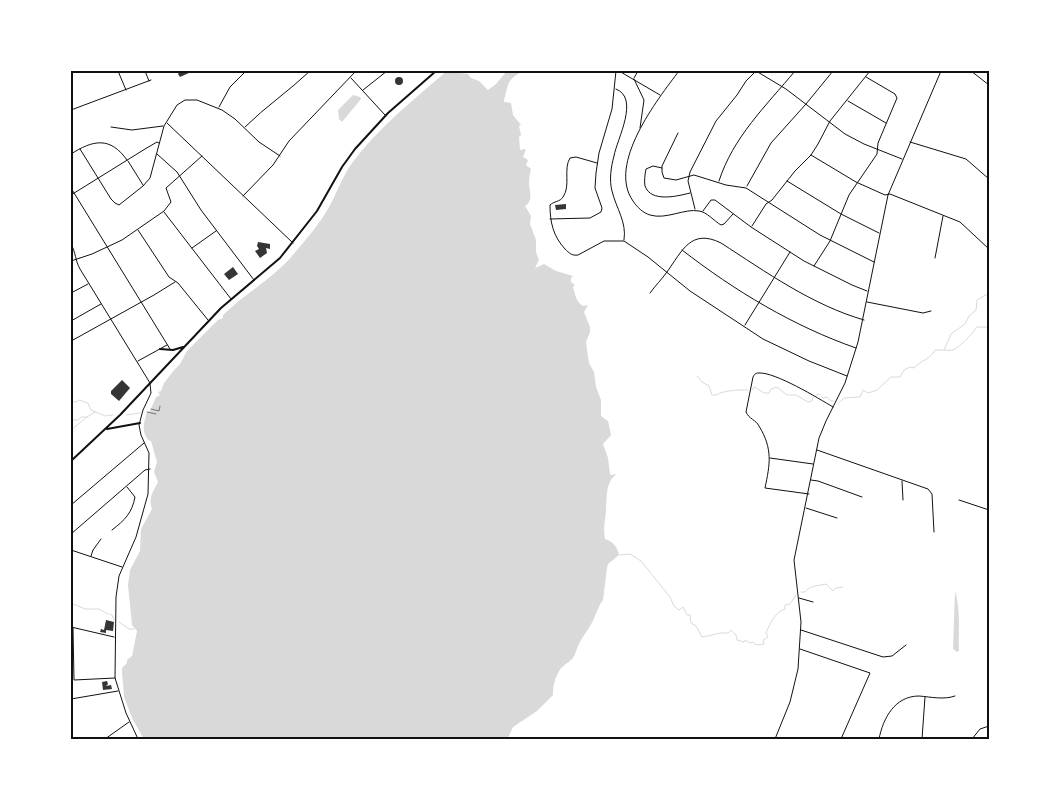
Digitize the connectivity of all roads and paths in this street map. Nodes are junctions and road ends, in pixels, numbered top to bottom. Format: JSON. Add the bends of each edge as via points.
{"nodes":[{"id":1,"x":118,"y":71,"type":"edge"},
{"id":2,"x":145,"y":71,"type":"edge"},
{"id":3,"x":246,"y":71,"type":"edge"},
{"id":4,"x":310,"y":71,"type":"edge"},
{"id":5,"x":356,"y":71,"type":"edge"},
{"id":6,"x":387,"y":71,"type":"edge"},
{"id":7,"x":436,"y":71,"type":"edge"},
{"id":8,"x":618,"y":71,"type":"edge"},
{"id":9,"x":638,"y":71,"type":"edge"},
{"id":10,"x":679,"y":71,"type":"edge"},
{"id":11,"x":756,"y":71,"type":"edge"},
{"id":12,"x":795,"y":71,"type":"edge"},
{"id":13,"x":833,"y":71,"type":"edge"},
{"id":14,"x":870,"y":71,"type":"edge"},
{"id":15,"x":941,"y":71,"type":"edge"},
{"id":16,"x":971,"y":71,"type":"edge"},
{"id":17,"x":350,"y":77,"type":"junction"},
{"id":18,"x":866,"y":77,"type":"junction"},
{"id":19,"x":634,"y":79,"type":"junction"},
{"id":20,"x":989,"y":85,"type":"edge"},
{"id":21,"x":782,"y":87,"type":"junction"},
{"id":22,"x":615,"y":88,"type":"junction"},
{"id":23,"x":126,"y":90,"type":"junction"},
{"id":24,"x":363,"y":91,"type":"junction"},
{"id":25,"x":661,"y":95,"type":"junction"},
{"id":26,"x":847,"y":100,"type":"junction"},
{"id":27,"x":806,"y":104,"type":"junction"},
{"id":28,"x":218,"y":108,"type":"junction"},
{"id":29,"x":71,"y":110,"type":"edge"},
{"id":30,"x":386,"y":116,"type":"junction"},
{"id":31,"x":166,"y":123,"type":"junction"},
{"id":32,"x":828,"y":123,"type":"junction"},
{"id":33,"x":886,"y":123,"type":"junction"},
{"id":34,"x":164,"y":126,"type":"junction"},
{"id":35,"x":111,"y":127,"type":"dead end"},
{"id":36,"x":244,"y":128,"type":"junction"},
{"id":37,"x":639,"y":129,"type":"junction"},
{"id":38,"x":678,"y":133,"type":"dead end"},
{"id":39,"x":910,"y":142,"type":"junction"},
{"id":40,"x":159,"y":143,"type":"junction"},
{"id":41,"x":80,"y":148,"type":"junction"},
{"id":42,"x":878,"y":149,"type":"junction"},
{"id":43,"x":71,"y":154,"type":"edge"},
{"id":44,"x":157,"y":154,"type":"junction"},
{"id":45,"x":810,"y":155,"type":"junction"},
{"id":46,"x":202,"y":156,"type":"junction"},
{"id":47,"x":280,"y":156,"type":"junction"},
{"id":48,"x":902,"y":159,"type":"junction"},
{"id":49,"x":127,"y":160,"type":"junction"},
{"id":50,"x":597,"y":163,"type":"junction"},
{"id":51,"x":662,"y":168,"type":"junction"},
{"id":52,"x":180,"y":175,"type":"junction"},
{"id":53,"x":689,"y":177,"type":"junction"},
{"id":54,"x":98,"y":178,"type":"junction"},
{"id":55,"x":989,"y":179,"type":"edge"},
{"id":56,"x":787,"y":181,"type":"junction"},
{"id":57,"x":718,"y":182,"type":"junction"},
{"id":58,"x":858,"y":183,"type":"junction"},
{"id":59,"x":143,"y":186,"type":"junction"},
{"id":60,"x":71,"y":188,"type":"edge"},
{"id":61,"x":746,"y":188,"type":"junction"},
{"id":62,"x":74,"y":193,"type":"junction"},
{"id":63,"x":690,"y":193,"type":"junction"},
{"id":64,"x":888,"y":194,"type":"junction"},
{"id":65,"x":71,"y":195,"type":"edge"},
{"id":66,"x":243,"y":196,"type":"junction"},
{"id":67,"x":769,"y":202,"type":"junction"},
{"id":68,"x":696,"y":210,"type":"junction"},
{"id":69,"x":164,"y":211,"type":"junction"},
{"id":70,"x":702,"y":212,"type":"junction"},
{"id":71,"x":733,"y":214,"type":"junction"},
{"id":72,"x":841,"y":214,"type":"junction"},
{"id":73,"x":943,"y":216,"type":"junction"},
{"id":74,"x":550,"y":219,"type":"junction"},
{"id":75,"x":751,"y":227,"type":"junction"},
{"id":76,"x":138,"y":230,"type":"junction"},
{"id":77,"x":216,"y":231,"type":"junction"},
{"id":78,"x":880,"y":233,"type":"junction"},
{"id":79,"x":624,"y":241,"type":"junction"},
{"id":80,"x":830,"y":241,"type":"junction"},
{"id":81,"x":293,"y":243,"type":"junction"},
{"id":82,"x":71,"y":244,"type":"edge"},
{"id":83,"x":108,"y":247,"type":"junction"},
{"id":84,"x":192,"y":248,"type":"junction"},
{"id":85,"x":682,"y":249,"type":"junction"},
{"id":86,"x":989,"y":250,"type":"edge"},
{"id":87,"x":790,"y":252,"type":"junction"},
{"id":88,"x":935,"y":258,"type":"dead end"},
{"id":89,"x":77,"y":259,"type":"junction"},
{"id":90,"x":71,"y":261,"type":"edge"},
{"id":91,"x":875,"y":262,"type":"junction"},
{"id":92,"x":814,"y":266,"type":"junction"},
{"id":93,"x":667,"y":273,"type":"junction"},
{"id":94,"x":775,"y":277,"type":"junction"},
{"id":95,"x":254,"y":281,"type":"junction"},
{"id":96,"x":175,"y":282,"type":"junction"},
{"id":97,"x":89,"y":283,"type":"junction"},
{"id":98,"x":869,"y":292,"type":"junction"},
{"id":99,"x":650,"y":293,"type":"dead end"},
{"id":100,"x":71,"y":294,"type":"edge"},
{"id":101,"x":231,"y":299,"type":"junction"},
{"id":102,"x":759,"y":302,"type":"junction"},
{"id":103,"x":867,"y":302,"type":"junction"},
{"id":104,"x":142,"y":303,"type":"junction"},
{"id":105,"x":101,"y":304,"type":"junction"},
{"id":106,"x":931,"y":311,"type":"dead end"},
{"id":107,"x":71,"y":320,"type":"edge"},
{"id":108,"x":111,"y":320,"type":"junction"},
{"id":109,"x":864,"y":320,"type":"junction"},
{"id":110,"x":208,"y":321,"type":"junction"},
{"id":111,"x":745,"y":326,"type":"junction"},
{"id":112,"x":73,"y":340,"type":"dead end"},
{"id":113,"x":168,"y":345,"type":"junction"},
{"id":114,"x":185,"y":346,"type":"junction"},
{"id":115,"x":856,"y":348,"type":"junction"},
{"id":116,"x":160,"y":349,"type":"junction"},
{"id":117,"x":173,"y":350,"type":"junction"},
{"id":118,"x":137,"y":362,"type":"junction"},
{"id":119,"x":848,"y":376,"type":"junction"},
{"id":120,"x":150,"y":383,"type":"junction"},
{"id":121,"x":834,"y":407,"type":"junction"},
{"id":122,"x":151,"y":409,"type":"dead end"},
{"id":123,"x":159,"y":409,"type":"dead end"},
{"id":124,"x":148,"y":412,"type":"dead end"},
{"id":125,"x":156,"y":414,"type":"dead end"},
{"id":126,"x":140,"y":423,"type":"junction"},
{"id":127,"x":105,"y":430,"type":"junction"},
{"id":128,"x":145,"y":443,"type":"junction"},
{"id":129,"x":817,"y":450,"type":"junction"},
{"id":130,"x":770,"y":458,"type":"junction"},
{"id":131,"x":71,"y":461,"type":"edge"},
{"id":132,"x":814,"y":464,"type":"junction"},
{"id":133,"x":150,"y":469,"type":"junction"},
{"id":134,"x":811,"y":480,"type":"junction"},
{"id":135,"x":902,"y":480,"type":"junction"},
{"id":136,"x":127,"y":486,"type":"junction"},
{"id":137,"x":809,"y":494,"type":"junction"},
{"id":138,"x":862,"y":497,"type":"dead end"},
{"id":139,"x":903,"y":500,"type":"dead end"},
{"id":140,"x":959,"y":500,"type":"dead end"},
{"id":141,"x":71,"y":505,"type":"edge"},
{"id":142,"x":806,"y":508,"type":"junction"},
{"id":143,"x":989,"y":510,"type":"edge"},
{"id":144,"x":837,"y":518,"type":"dead end"},
{"id":145,"x":112,"y":530,"type":"dead end"},
{"id":146,"x":934,"y":532,"type":"dead end"},
{"id":147,"x":71,"y":534,"type":"edge"},
{"id":148,"x":101,"y":539,"type":"dead end"},
{"id":149,"x":71,"y":550,"type":"edge"},
{"id":150,"x":989,"y":554,"type":"edge"},
{"id":151,"x":91,"y":557,"type":"junction"},
{"id":152,"x":123,"y":567,"type":"junction"},
{"id":153,"x":989,"y":575,"type":"edge"},
{"id":154,"x":799,"y":598,"type":"junction"},
{"id":155,"x":813,"y":602,"type":"dead end"},
{"id":156,"x":72,"y":627,"type":"edge"},
{"id":157,"x":801,"y":630,"type":"junction"},
{"id":158,"x":116,"y":637,"type":"junction"},
{"id":159,"x":906,"y":645,"type":"dead end"},
{"id":160,"x":800,"y":649,"type":"junction"},
{"id":161,"x":115,"y":678,"type":"junction"},
{"id":162,"x":118,"y":691,"type":"junction"},
{"id":163,"x":955,"y":696,"type":"dead end"},
{"id":164,"x":925,"y":697,"type":"junction"},
{"id":165,"x":71,"y":699,"type":"edge"},
{"id":166,"x":130,"y":722,"type":"junction"},
{"id":167,"x":989,"y":726,"type":"edge"},
{"id":168,"x":105,"y":739,"type":"edge"},
{"id":169,"x":138,"y":739,"type":"edge"},
{"id":170,"x":775,"y":739,"type":"edge"},
{"id":171,"x":841,"y":739,"type":"edge"},
{"id":172,"x":879,"y":739,"type":"edge"},
{"id":173,"x":922,"y":739,"type":"edge"},
{"id":174,"x":972,"y":739,"type":"edge"}],
"edges":[{"from":1,"to":23,"type":"street"},
{"from":2,"to":23,"type":"street","via":[[150,81]]},
{"from":3,"to":28,"type":"street","via":[[230,87]]},
{"from":4,"to":36,"type":"street"},
{"from":5,"to":17,"type":"street"},
{"from":6,"to":24,"type":"street"},
{"from":7,"to":30,"type":"main road"},
{"from":8,"to":19,"type":"street"},
{"from":8,"to":22,"type":"street"},
{"from":9,"to":19,"type":"street"},
{"from":10,"to":25,"type":"street"},
{"from":11,"to":21,"type":"street"},
{"from":11,"to":53,"type":"street","via":[[716,121]]},
{"from":12,"to":21,"type":"street"},
{"from":13,"to":27,"type":"street"},
{"from":14,"to":18,"type":"street"},
{"from":15,"to":39,"type":"street"},
{"from":16,"to":20,"type":"street"},
{"from":17,"to":24,"type":"street"},
{"from":17,"to":47,"type":"street","via":[[289,141]]},
{"from":18,"to":26,"type":"street"},
{"from":18,"to":33,"type":"street","via":[[897,96]]},
{"from":19,"to":25,"type":"street"},
{"from":19,"to":37,"type":"street","via":[[644,100]]},
{"from":21,"to":27,"type":"street"},
{"from":21,"to":57,"type":"street","via":[[761,109],[736,144]]},
{"from":22,"to":50,"type":"street"},
{"from":22,"to":79,"type":"street","via":[[624,95],[627,104],[611,182]]},
{"from":23,"to":29,"type":"street"},
{"from":24,"to":30,"type":"street"},
{"from":25,"to":37,"type":"street"},
{"from":26,"to":32,"type":"street"},
{"from":26,"to":33,"type":"street"},
{"from":27,"to":32,"type":"street"},
{"from":27,"to":61,"type":"street","via":[[771,142]]},
{"from":28,"to":31,"type":"street","via":[[187,100],[179,104]]},
{"from":28,"to":36,"type":"street"},
{"from":30,"to":81,"type":"main road","via":[[347,158],[320,206]]},
{"from":31,"to":34,"type":"street"},
{"from":31,"to":46,"type":"street"},
{"from":32,"to":42,"type":"street"},
{"from":32,"to":45,"type":"street"},
{"from":33,"to":42,"type":"street"},
{"from":34,"to":35,"type":"street","via":[[132,130]]},
{"from":34,"to":40,"type":"street"},
{"from":36,"to":47,"type":"street"},
{"from":37,"to":68,"type":"street","via":[[629,156],[627,174],[628,190],[634,202],[651,216]]},
{"from":38,"to":51,"type":"street"},
{"from":39,"to":48,"type":"street"},
{"from":39,"to":55,"type":"street","via":[[966,159]]},
{"from":40,"to":44,"type":"street"},
{"from":40,"to":49,"type":"street"},
{"from":41,"to":43,"type":"street"},
{"from":41,"to":49,"type":"street","via":[[106,144]]},
{"from":41,"to":54,"type":"street"},
{"from":42,"to":48,"type":"street"},
{"from":42,"to":58,"type":"street"},
{"from":44,"to":52,"type":"street"},
{"from":44,"to":59,"type":"street","via":[[152,174]]},
{"from":45,"to":56,"type":"street"},
{"from":45,"to":58,"type":"street"},
{"from":46,"to":52,"type":"street"},
{"from":46,"to":66,"type":"street"},
{"from":47,"to":66,"type":"street"},
{"from":48,"to":64,"type":"street"},
{"from":49,"to":54,"type":"street"},
{"from":49,"to":59,"type":"street"},
{"from":50,"to":74,"type":"street","via":[[570,158],[564,196],[551,202]]},
{"from":50,"to":74,"type":"street","via":[[595,188],[601,212],[588,218]]},
{"from":51,"to":53,"type":"street","via":[[666,180]]},
{"from":51,"to":63,"type":"street","via":[[653,166],[646,169],[645,184],[649,191],[662,198]]},
{"from":52,"to":69,"type":"street","via":[[166,189],[170,202]]},
{"from":52,"to":77,"type":"street"},
{"from":53,"to":57,"type":"street","via":[[693,175]]},
{"from":53,"to":63,"type":"street"},
{"from":54,"to":59,"type":"street","via":[[118,205]]},
{"from":54,"to":62,"type":"street"},
{"from":56,"to":67,"type":"street"},
{"from":56,"to":72,"type":"street"},
{"from":57,"to":61,"type":"street"},
{"from":58,"to":64,"type":"street"},
{"from":58,"to":72,"type":"street"},
{"from":60,"to":62,"type":"street"},
{"from":61,"to":67,"type":"street"},
{"from":62,"to":65,"type":"street"},
{"from":62,"to":83,"type":"street"},
{"from":63,"to":68,"type":"street"},
{"from":64,"to":73,"type":"street"},
{"from":64,"to":78,"type":"street"},
{"from":66,"to":81,"type":"street"},
{"from":67,"to":75,"type":"street"},
{"from":67,"to":80,"type":"street"},
{"from":68,"to":70,"type":"street"},
{"from":69,"to":76,"type":"street"},
{"from":69,"to":84,"type":"street"},
{"from":70,"to":71,"type":"street","via":[[721,225]]},
{"from":70,"to":71,"type":"street","via":[[714,200]]},
{"from":71,"to":75,"type":"street"},
{"from":72,"to":78,"type":"street"},
{"from":72,"to":80,"type":"street"},
{"from":73,"to":86,"type":"street","via":[[962,224]]},
{"from":73,"to":88,"type":"street"},
{"from":74,"to":79,"type":"street","via":[[555,236],[574,256],[604,241]]},
{"from":75,"to":87,"type":"street"},
{"from":76,"to":83,"type":"street"},
{"from":76,"to":96,"type":"street"},
{"from":77,"to":84,"type":"street"},
{"from":77,"to":95,"type":"street"},
{"from":78,"to":91,"type":"street"},
{"from":79,"to":93,"type":"street"},
{"from":80,"to":91,"type":"street"},
{"from":80,"to":92,"type":"street"},
{"from":81,"to":95,"type":"main road"},
{"from":82,"to":89,"type":"street"},
{"from":83,"to":89,"type":"street"},
{"from":83,"to":104,"type":"street"},
{"from":84,"to":101,"type":"street"},
{"from":85,"to":93,"type":"street"},
{"from":85,"to":94,"type":"street","via":[[695,240],[716,240]]},
{"from":85,"to":102,"type":"street"},
{"from":87,"to":92,"type":"street"},
{"from":87,"to":94,"type":"street"},
{"from":89,"to":90,"type":"street"},
{"from":89,"to":97,"type":"street","via":[[78,267]]},
{"from":91,"to":98,"type":"street"},
{"from":92,"to":98,"type":"street"},
{"from":93,"to":99,"type":"street"},
{"from":93,"to":111,"type":"street","via":[[690,292]]},
{"from":94,"to":102,"type":"street"},
{"from":94,"to":109,"type":"street","via":[[806,295]]},
{"from":95,"to":101,"type":"main road"},
{"from":96,"to":104,"type":"street"},
{"from":96,"to":110,"type":"street"},
{"from":97,"to":100,"type":"street"},
{"from":97,"to":105,"type":"street"},
{"from":98,"to":103,"type":"street"},
{"from":101,"to":110,"type":"main road"},
{"from":102,"to":111,"type":"street"},
{"from":102,"to":115,"type":"street","via":[[820,336]]},
{"from":103,"to":106,"type":"street"},
{"from":103,"to":109,"type":"street"},
{"from":104,"to":108,"type":"street"},
{"from":104,"to":113,"type":"street"},
{"from":105,"to":107,"type":"street"},
{"from":105,"to":108,"type":"street"},
{"from":108,"to":112,"type":"street"},
{"from":108,"to":118,"type":"street"},
{"from":109,"to":115,"type":"street"},
{"from":110,"to":114,"type":"main road"},
{"from":111,"to":119,"type":"street","via":[[782,349]]},
{"from":113,"to":116,"type":"street"},
{"from":113,"to":117,"type":"street"},
{"from":114,"to":117,"type":"main road"},
{"from":114,"to":120,"type":"main road"},
{"from":115,"to":119,"type":"street"},
{"from":116,"to":117,"type":"main road"},
{"from":116,"to":118,"type":"street"},
{"from":118,"to":120,"type":"street"},
{"from":119,"to":121,"type":"street"},
{"from":120,"to":126,"type":"street","via":[[151,393]]},
{"from":120,"to":127,"type":"main road"},
{"from":121,"to":129,"type":"street","via":[[823,426]]},
{"from":121,"to":130,"type":"street","via":[[776,378],[755,374],[746,414],[760,426]]},
{"from":122,"to":123,"type":"path"},
{"from":124,"to":125,"type":"path"},
{"from":126,"to":127,"type":"main road"},
{"from":126,"to":128,"type":"street"},
{"from":127,"to":131,"type":"main road"},
{"from":128,"to":133,"type":"street"},
{"from":128,"to":141,"type":"street"},
{"from":129,"to":132,"type":"street"},
{"from":129,"to":135,"type":"street"},
{"from":130,"to":132,"type":"street"},
{"from":130,"to":137,"type":"street","via":[[765,488]]},
{"from":132,"to":134,"type":"street"},
{"from":133,"to":136,"type":"street"},
{"from":133,"to":152,"type":"street","via":[[143,516]]},
{"from":134,"to":137,"type":"street"},
{"from":134,"to":138,"type":"street"},
{"from":135,"to":139,"type":"street"},
{"from":135,"to":146,"type":"street","via":[[931,492]]},
{"from":136,"to":145,"type":"street","via":[[135,497],[133,506],[128,517]]},
{"from":136,"to":147,"type":"street"},
{"from":137,"to":142,"type":"street"},
{"from":140,"to":143,"type":"street"},
{"from":142,"to":144,"type":"street"},
{"from":142,"to":154,"type":"street","via":[[794,560]]},
{"from":148,"to":151,"type":"street"},
{"from":149,"to":151,"type":"street"},
{"from":150,"to":153,"type":"street"},
{"from":151,"to":152,"type":"street"},
{"from":152,"to":158,"type":"street","via":[[117,588]]},
{"from":154,"to":155,"type":"street"},
{"from":154,"to":157,"type":"street"},
{"from":156,"to":158,"type":"street"},
{"from":156,"to":161,"type":"street","via":[[75,681]]},
{"from":157,"to":159,"type":"street","via":[[882,657],[892,656]]},
{"from":157,"to":160,"type":"street"},
{"from":158,"to":161,"type":"street"},
{"from":160,"to":170,"type":"street","via":[[793,693]]},
{"from":160,"to":171,"type":"street","via":[[870,674]]},
{"from":161,"to":162,"type":"street"},
{"from":162,"to":165,"type":"street"},
{"from":162,"to":166,"type":"street"},
{"from":163,"to":164,"type":"street"},
{"from":164,"to":172,"type":"street","via":[[910,697],[896,704]]},
{"from":164,"to":173,"type":"street"},
{"from":166,"to":168,"type":"street"},
{"from":166,"to":169,"type":"street"},
{"from":167,"to":174,"type":"street","via":[[980,729]]}]}
